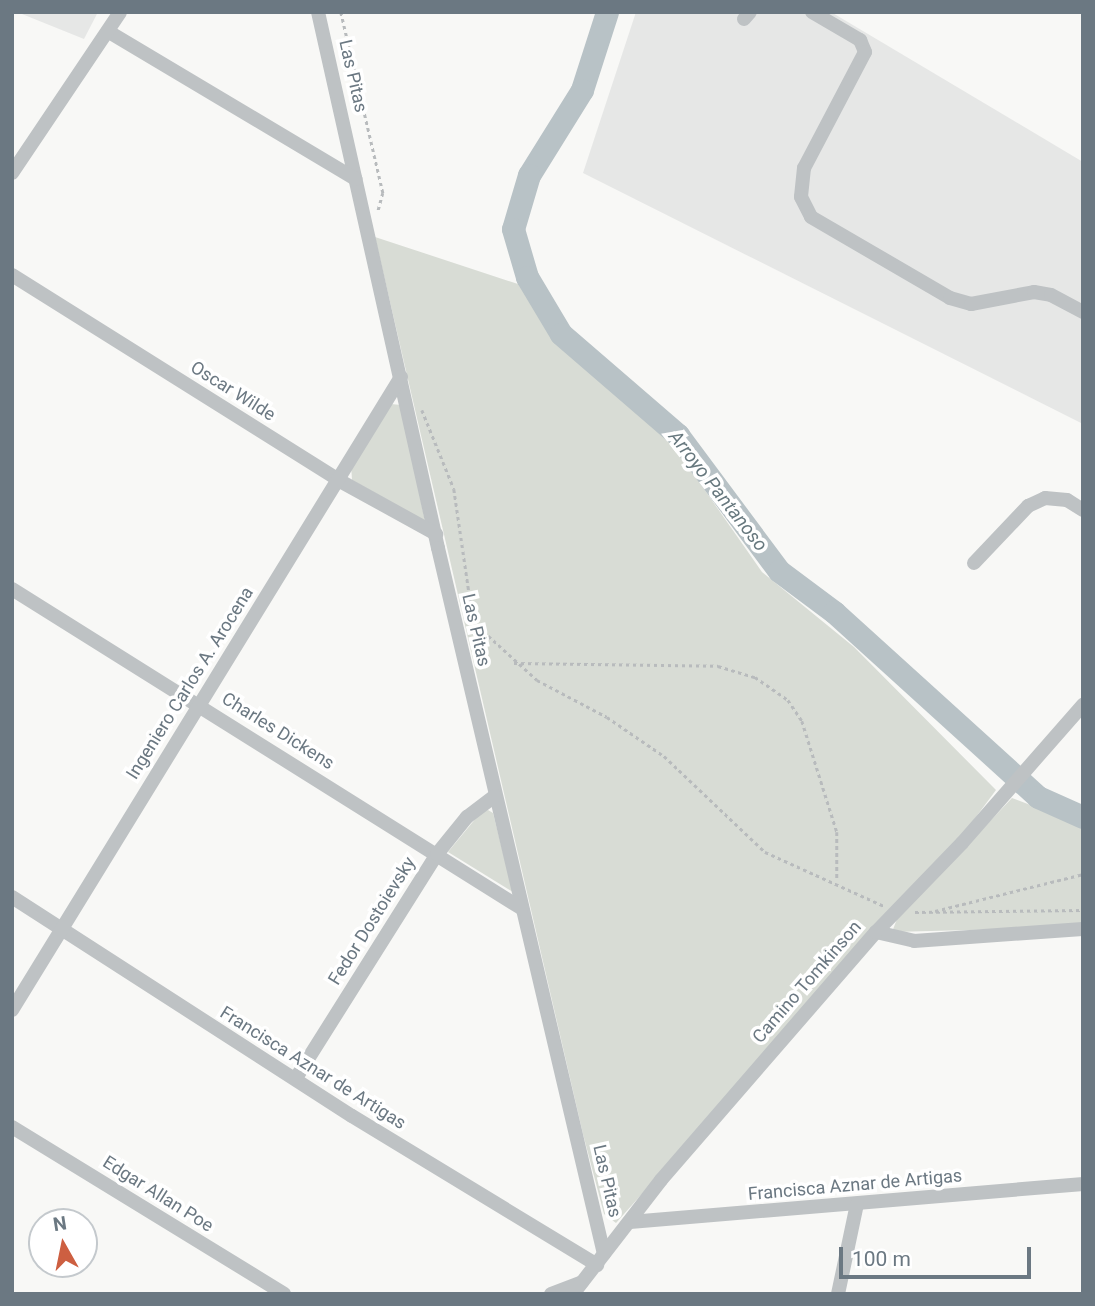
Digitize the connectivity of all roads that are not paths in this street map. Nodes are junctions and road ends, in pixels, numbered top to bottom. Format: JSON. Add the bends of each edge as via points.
{"nodes":[{"id":1,"x":120,"y":12,"type":"edge"},
{"id":2,"x":318,"y":12,"type":"edge"},
{"id":3,"x":812,"y":12,"type":"edge"},
{"id":4,"x":109,"y":32,"type":"junction"},
{"id":5,"x":12,"y":173,"type":"edge"},
{"id":6,"x":356,"y":179,"type":"junction"},
{"id":7,"x":12,"y":275,"type":"edge"},
{"id":8,"x":1083,"y":312,"type":"edge"},
{"id":9,"x":401,"y":377,"type":"junction"},
{"id":10,"x":340,"y":481,"type":"junction"},
{"id":11,"x":1083,"y":510,"type":"edge"},
{"id":12,"x":436,"y":534,"type":"junction"},
{"id":13,"x":974,"y":563,"type":"dead end"},
{"id":14,"x":12,"y":589,"type":"edge"},
{"id":15,"x":198,"y":704,"type":"junction"},
{"id":16,"x":1083,"y":705,"type":"edge"},
{"id":17,"x":495,"y":796,"type":"junction"},
{"id":18,"x":437,"y":854,"type":"junction"},
{"id":19,"x":12,"y":897,"type":"edge"},
{"id":20,"x":521,"y":908,"type":"junction"},
{"id":21,"x":62,"y":928,"type":"junction"},
{"id":22,"x":1083,"y":929,"type":"edge"},
{"id":23,"x":876,"y":932,"type":"junction"},
{"id":24,"x":12,"y":1010,"type":"edge"},
{"id":25,"x":296,"y":1078,"type":"junction"},
{"id":26,"x":12,"y":1127,"type":"edge"},
{"id":27,"x":1083,"y":1184,"type":"edge"},
{"id":28,"x":857,"y":1205,"type":"junction"},
{"id":29,"x":629,"y":1222,"type":"junction"},
{"id":30,"x":600,"y":1260,"type":"junction"},
{"id":31,"x":583,"y":1281,"type":"junction"},
{"id":32,"x":284,"y":1294,"type":"edge"},
{"id":33,"x":551,"y":1294,"type":"edge"},
{"id":34,"x":573,"y":1294,"type":"edge"},
{"id":35,"x":838,"y":1294,"type":"edge"}],
"edges":[{"from":1,"to":4,"type":"street"},
{"from":2,"to":6,"type":"street","name":"Las Pitas"},
{"from":3,"to":8,"type":"street","via":[[860,40],[865,52],[804,168],[802,197],[811,217],[950,298],[971,304],[1034,292],[1051,295]]},
{"from":4,"to":5,"type":"street"},
{"from":4,"to":6,"type":"street"},
{"from":6,"to":9,"type":"street","name":"Las Pitas"},
{"from":7,"to":10,"type":"street","name":"Oscar Wilde"},
{"from":9,"to":10,"type":"street","name":"Ingeniero Carlos A. Arocena","via":[[346,463]]},
{"from":9,"to":12,"type":"street","name":"Las Pitas"},
{"from":10,"to":12,"type":"street","name":"Oscar Wilde"},
{"from":10,"to":15,"type":"street","name":"Ingeniero Carlos A. Arocena"},
{"from":11,"to":13,"type":"street","via":[[1067,500],[1045,498],[1028,506]]},
{"from":12,"to":17,"type":"street","name":"Las Pitas"},
{"from":14,"to":15,"type":"street","name":"Charles Dickens"},
{"from":15,"to":18,"type":"street","name":"Charles Dickens"},
{"from":15,"to":21,"type":"street","name":"Ingeniero Carlos A. Arocena"},
{"from":16,"to":23,"type":"street","name":"Camino Tomkinson"},
{"from":17,"to":18,"type":"street","name":"Fedor Dostoievsky","via":[[467,817]]},
{"from":17,"to":20,"type":"street","name":"Las Pitas"},
{"from":18,"to":20,"type":"street","name":"Charles Dickens"},
{"from":18,"to":25,"type":"street","name":"Fedor Dostoievsky"},
{"from":19,"to":21,"type":"street","name":"Francisca Aznar de Artigas"},
{"from":20,"to":30,"type":"street","name":"Las Pitas"},
{"from":21,"to":24,"type":"street","name":"Ingeniero Carlos A. Arocena"},
{"from":21,"to":25,"type":"street","name":"Francisca Aznar de Artigas"},
{"from":22,"to":23,"type":"street","via":[[914,941]]},
{"from":23,"to":29,"type":"street","name":"Camino Tomkinson"},
{"from":25,"to":30,"type":"street","name":"Francisca Aznar de Artigas"},
{"from":26,"to":32,"type":"street","name":"Edgar Allan Poe"},
{"from":27,"to":28,"type":"street","name":"Francisca Aznar de Artigas"},
{"from":28,"to":29,"type":"street","name":"Francisca Aznar de Artigas"},
{"from":28,"to":35,"type":"street"},
{"from":29,"to":30,"type":"street","name":"Camino Tomkinson"},
{"from":30,"to":31,"type":"street","name":"Camino Tomkinson"},
{"from":31,"to":33,"type":"street"},
{"from":31,"to":34,"type":"street","name":"Camino Tomkinson"}]}
